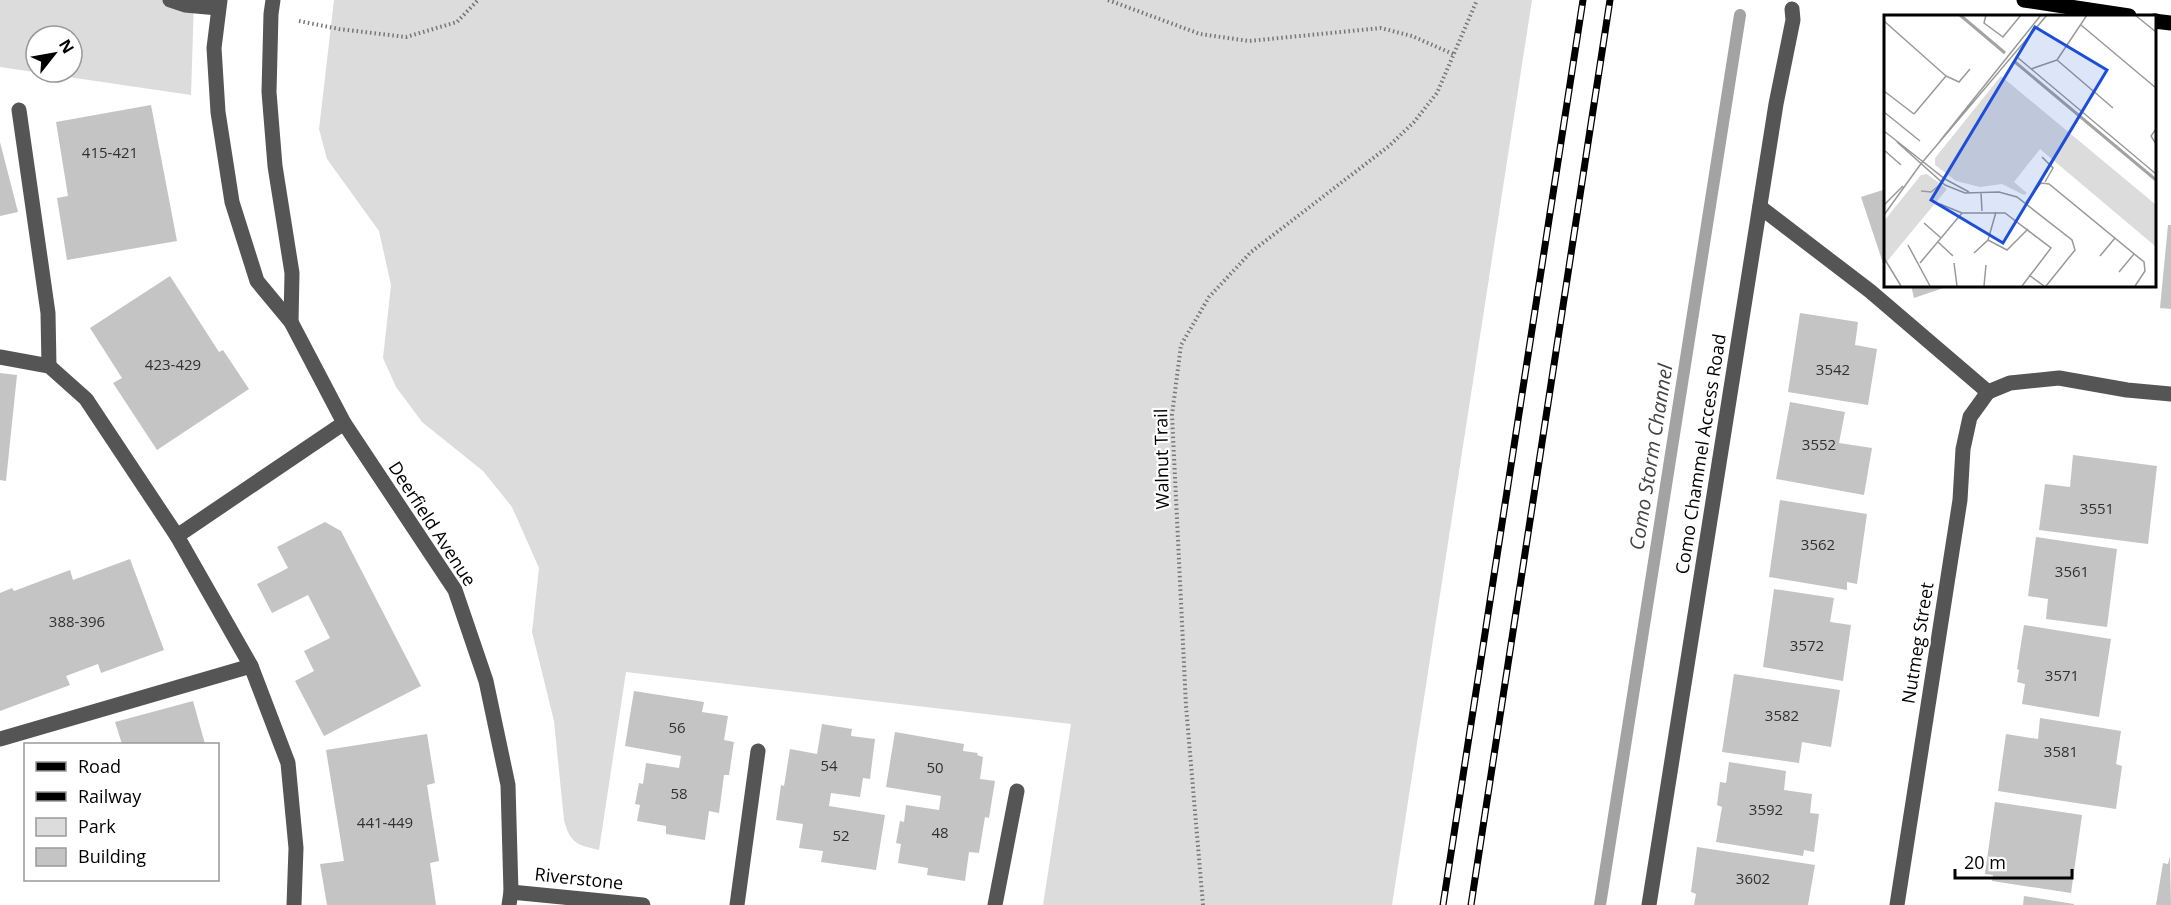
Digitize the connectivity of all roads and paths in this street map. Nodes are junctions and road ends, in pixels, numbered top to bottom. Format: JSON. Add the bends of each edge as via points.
{"nodes":[{"id":1,"x":170,"y":0,"type":"edge"},
{"id":2,"x":478,"y":0,"type":"edge"},
{"id":3,"x":1108,"y":0,"type":"edge"},
{"id":4,"x":1477,"y":0,"type":"edge"},
{"id":5,"x":2024,"y":0,"type":"edge"},
{"id":6,"x":219,"y":4,"type":"edge"},
{"id":7,"x":272,"y":7,"type":"edge"},
{"id":8,"x":1792,"y":9,"type":"dead end"},
{"id":9,"x":2122,"y":15,"type":"edge"},
{"id":10,"x":2156,"y":21,"type":"edge"},
{"id":11,"x":2171,"y":23,"type":"edge"},
{"id":12,"x":1453,"y":54,"type":"junction"},
{"id":13,"x":19,"y":110,"type":"dead end"},
{"id":14,"x":1760,"y":207,"type":"junction"},
{"id":15,"x":291,"y":322,"type":"junction"},
{"id":16,"x":0,"y":357,"type":"edge"},
{"id":17,"x":49,"y":366,"type":"junction"},
{"id":18,"x":1988,"y":392,"type":"junction"},
{"id":19,"x":2171,"y":394,"type":"edge"},
{"id":20,"x":344,"y":423,"type":"junction"},
{"id":21,"x":177,"y":536,"type":"junction"},
{"id":22,"x":251,"y":666,"type":"junction"},
{"id":23,"x":0,"y":739,"type":"edge"},
{"id":24,"x":758,"y":751,"type":"dead end"},
{"id":25,"x":1017,"y":791,"type":"dead end"},
{"id":26,"x":510,"y":898,"type":"edge"},
{"id":27,"x":294,"y":905,"type":"edge"},
{"id":28,"x":643,"y":905,"type":"edge"},
{"id":29,"x":737,"y":905,"type":"edge"},
{"id":30,"x":995,"y":905,"type":"edge"},
{"id":31,"x":1203,"y":905,"type":"edge"},
{"id":32,"x":1650,"y":905,"type":"edge"},
{"id":33,"x":1897,"y":905,"type":"edge"}],
"edges":[{"from":1,"to":6,"type":"street","via":[[185,5]]},
{"from":2,"to":7,"type":"path","via":[[457,22],[406,37],[339,29]]},
{"from":3,"to":12,"type":"path","via":[[1200,34],[1249,41],[1381,28],[1412,36]]},
{"from":4,"to":12,"type":"path","name":"Walnut Trail"},
{"from":5,"to":9,"type":"main road"},
{"from":6,"to":15,"type":"street","name":"Deerfield Avenue","via":[[214,48],[218,112],[232,202],[257,280]]},
{"from":7,"to":15,"type":"street","name":"Deerfield Avenue","via":[[269,92],[275,166],[292,273]]},
{"from":8,"to":14,"type":"street","name":"Como Chammel Access Road"},
{"from":10,"to":11,"type":"main road"},
{"from":12,"to":31,"type":"path","name":"Walnut Trail","via":[[1437,93],[1414,122],[1389,146],[1251,252],[1209,297],[1181,345],[1172,415],[1186,706]]},
{"from":13,"to":17,"type":"street","via":[[48,313]]},
{"from":14,"to":18,"type":"street","via":[[1870,291]]},
{"from":14,"to":32,"type":"street","name":"Como Chammel Access Road"},
{"from":15,"to":20,"type":"street","name":"Deerfield Avenue"},
{"from":16,"to":17,"type":"street"},
{"from":17,"to":21,"type":"street","via":[[86,399]]},
{"from":18,"to":19,"type":"street","via":[[2010,383],[2059,378]]},
{"from":18,"to":33,"type":"street","name":"Nutmeg Street","via":[[1971,417],[1963,449],[1960,500]]},
{"from":20,"to":21,"type":"street"},
{"from":20,"to":26,"type":"street","name":"Deerfield Avenue","via":[[455,590],[486,681],[508,785]]},
{"from":21,"to":22,"type":"street"},
{"from":22,"to":23,"type":"street"},
{"from":22,"to":27,"type":"street","via":[[288,763],[296,848]]},
{"from":24,"to":29,"type":"street"},
{"from":25,"to":30,"type":"street"},
{"from":26,"to":28,"type":"street","name":"Riverstone"}]}
